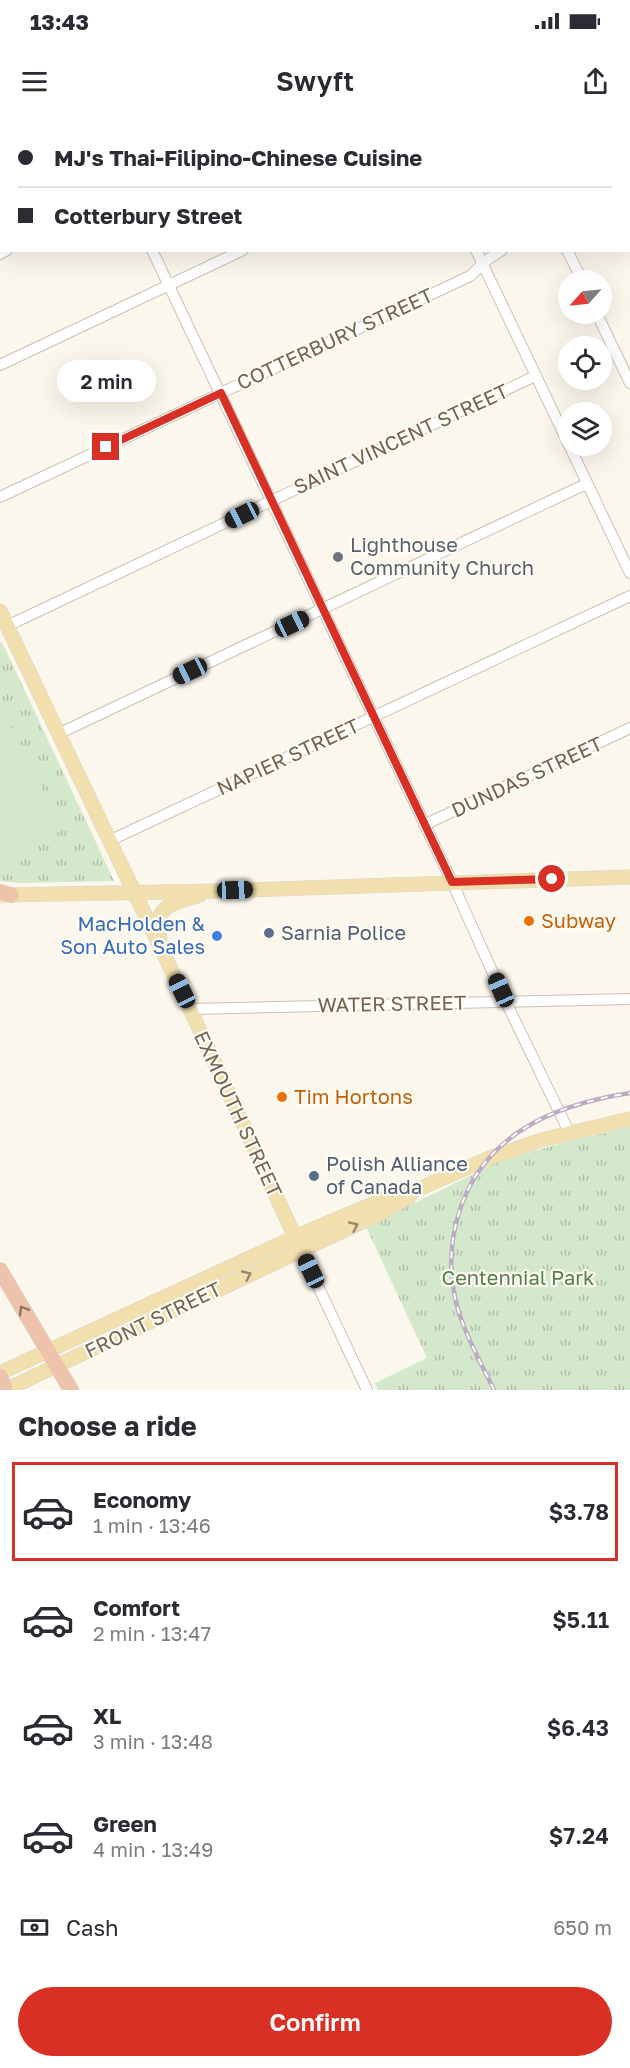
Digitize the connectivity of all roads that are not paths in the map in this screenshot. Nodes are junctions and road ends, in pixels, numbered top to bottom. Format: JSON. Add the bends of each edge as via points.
{"nodes":[{"id":1,"x":153,"y":252,"type":"edge"},
{"id":2,"x":239,"y":252,"type":"edge"},
{"id":3,"x":477,"y":252,"type":"edge"},
{"id":4,"x":499,"y":252,"type":"edge"},
{"id":5,"x":568,"y":252,"type":"edge"},
{"id":6,"x":482,"y":264,"type":"junction"},
{"id":7,"x":577,"y":270,"type":"edge"},
{"id":8,"x":169,"y":285,"type":"junction"},
{"id":9,"x":602,"y":324,"type":"edge"},
{"id":10,"x":0,"y":365,"type":"edge"},
{"id":11,"x":535,"y":376,"type":"junction"},
{"id":12,"x":630,"y":383,"type":"edge"},
{"id":13,"x":221,"y":393,"type":"junction"},
{"id":14,"x":586,"y":484,"type":"junction"},
{"id":15,"x":0,"y":497,"type":"edge"},
{"id":16,"x":271,"y":501,"type":"junction"},
{"id":17,"x":630,"y":573,"type":"edge"},
{"id":18,"x":630,"y":596,"type":"edge"},
{"id":19,"x":323,"y":609,"type":"junction"},
{"id":20,"x":0,"y":611,"type":"edge"},
{"id":21,"x":7,"y":626,"type":"junction"},
{"id":22,"x":373,"y":717,"type":"junction"},
{"id":23,"x":630,"y":728,"type":"edge"},
{"id":24,"x":58,"y":734,"type":"junction"},
{"id":25,"x":424,"y":825,"type":"junction"},
{"id":26,"x":108,"y":841,"type":"junction"},
{"id":27,"x":630,"y":877,"type":"edge"},
{"id":28,"x":452,"y":882,"type":"junction"},
{"id":29,"x":216,"y":891,"type":"junction"},
{"id":30,"x":133,"y":892,"type":"junction"},
{"id":31,"x":4,"y":894,"type":"edge"},
{"id":32,"x":165,"y":956,"type":"junction"},
{"id":33,"x":630,"y":999,"type":"edge"},
{"id":34,"x":506,"y":1002,"type":"junction"},
{"id":35,"x":190,"y":1009,"type":"junction"},
{"id":36,"x":630,"y":1119,"type":"edge"},
{"id":37,"x":569,"y":1132,"type":"junction"},
{"id":38,"x":421,"y":1188,"type":"junction"},
{"id":39,"x":295,"y":1237,"type":"junction"},
{"id":40,"x":301,"y":1250,"type":"junction"},
{"id":41,"x":0,"y":1269,"type":"edge"},
{"id":42,"x":47,"y":1351,"type":"junction"},
{"id":43,"x":57,"y":1366,"type":"junction"},
{"id":44,"x":0,"y":1374,"type":"edge"},
{"id":45,"x":5,"y":1390,"type":"edge"},
{"id":46,"x":71,"y":1390,"type":"edge"},
{"id":47,"x":367,"y":1390,"type":"edge"}],
"edges":[{"from":1,"to":8,"type":"street"},
{"from":2,"to":8,"type":"street"},
{"from":3,"to":6,"type":"street"},
{"from":4,"to":6,"type":"street","name":"COTTERBURY STREET"},
{"from":5,"to":7,"type":"street"},
{"from":6,"to":11,"type":"street"},
{"from":6,"to":13,"type":"street","name":"COTTERBURY STREET","via":[[465,278]]},
{"from":8,"to":10,"type":"street"},
{"from":8,"to":13,"type":"street"},
{"from":9,"to":12,"type":"street"},
{"from":11,"to":14,"type":"street"},
{"from":11,"to":16,"type":"street","name":"SAINT VINCENT STREET"},
{"from":13,"to":15,"type":"street","name":"COTTERBURY STREET"},
{"from":13,"to":16,"type":"street"},
{"from":14,"to":17,"type":"street"},
{"from":14,"to":19,"type":"street"},
{"from":16,"to":19,"type":"street"},
{"from":16,"to":21,"type":"street","name":"SAINT VINCENT STREET"},
{"from":18,"to":22,"type":"street","name":"NAPIER STREET"},
{"from":19,"to":22,"type":"street"},
{"from":19,"to":24,"type":"street"},
{"from":20,"to":21,"type":"main road","name":"EXMOUTH STREET"},
{"from":21,"to":24,"type":"main road","name":"EXMOUTH STREET"},
{"from":22,"to":25,"type":"street"},
{"from":22,"to":26,"type":"street","name":"NAPIER STREET"},
{"from":23,"to":25,"type":"street","name":"DUNDAS STREET"},
{"from":24,"to":26,"type":"main road","name":"EXMOUTH STREET"},
{"from":25,"to":28,"type":"street"},
{"from":26,"to":30,"type":"main road","name":"EXMOUTH STREET"},
{"from":27,"to":28,"type":"main road"},
{"from":28,"to":29,"type":"main road"},
{"from":28,"to":34,"type":"street"},
{"from":29,"to":30,"type":"main road"},
{"from":29,"to":32,"type":"main road","via":[[170,905],[161,912],[158,929]]},
{"from":30,"to":31,"type":"main road"},
{"from":30,"to":32,"type":"main road","name":"EXMOUTH STREET"},
{"from":32,"to":35,"type":"main road","name":"EXMOUTH STREET"},
{"from":33,"to":34,"type":"street","name":"WATER STREET"},
{"from":34,"to":35,"type":"street","name":"WATER STREET"},
{"from":34,"to":37,"type":"street"},
{"from":35,"to":39,"type":"main road","name":"EXMOUTH STREET"},
{"from":36,"to":37,"type":"main road"},
{"from":37,"to":38,"type":"main road","via":[[514,1149]]},
{"from":38,"to":39,"type":"main road","name":"FRONT STREET"},
{"from":40,"to":38,"type":"main road","name":"FRONT STREET","one_way":true,"via":[[386,1210]]},
{"from":39,"to":40,"type":"main road","name":"EXMOUTH STREET"},
{"from":39,"to":42,"type":"main road","name":"FRONT STREET"},
{"from":43,"to":40,"type":"main road","name":"FRONT STREET","one_way":true},
{"from":40,"to":47,"type":"street","name":"EXMOUTH STREET"},
{"from":42,"to":41,"type":"highway","one_way":true},
{"from":42,"to":43,"type":"highway"},
{"from":42,"to":44,"type":"main road","name":"FRONT STREET"},
{"from":43,"to":45,"type":"main road","name":"FRONT STREET"},
{"from":43,"to":46,"type":"highway"},
{"from":44,"to":45,"type":"highway","bridge":true}]}
